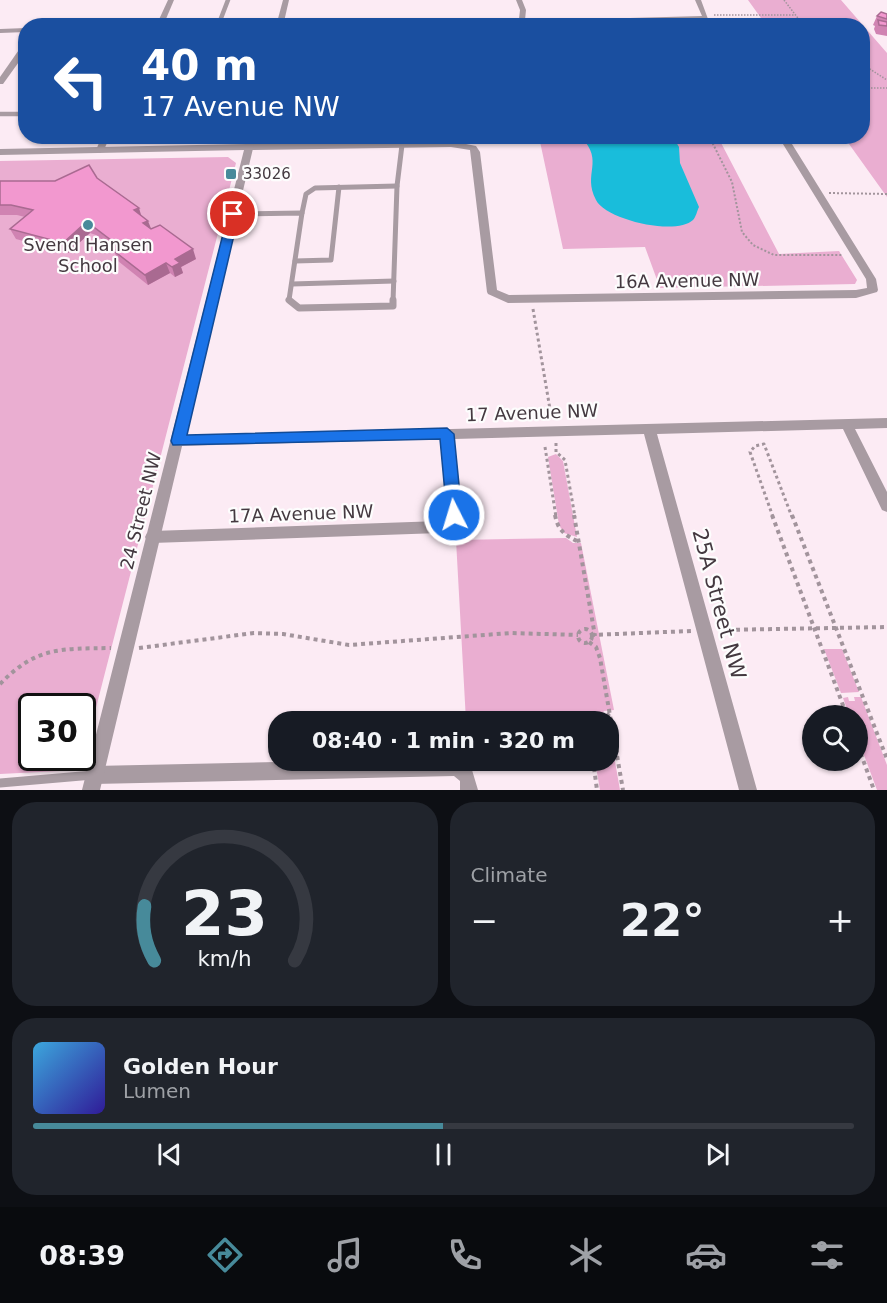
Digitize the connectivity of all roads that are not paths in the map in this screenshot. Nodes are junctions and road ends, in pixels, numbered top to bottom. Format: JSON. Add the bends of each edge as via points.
{"nodes":[{"id":1,"x":171,"y":0,"type":"edge"},
{"id":2,"x":228,"y":0,"type":"edge"},
{"id":3,"x":286,"y":0,"type":"edge"},
{"id":4,"x":519,"y":0,"type":"edge"},
{"id":5,"x":698,"y":0,"type":"edge"},
{"id":6,"x":163,"y":18,"type":"edge"},
{"id":7,"x":222,"y":18,"type":"edge"},
{"id":8,"x":281,"y":18,"type":"edge"},
{"id":9,"x":522,"y":18,"type":"edge"},
{"id":10,"x":683,"y":18,"type":"edge"},
{"id":11,"x":18,"y":30,"type":"edge"},
{"id":12,"x":0,"y":31,"type":"edge"},
{"id":13,"x":18,"y":57,"type":"edge"},
{"id":14,"x":0,"y":82,"type":"edge"},
{"id":15,"x":0,"y":114,"type":"edge"},
{"id":16,"x":18,"y":114,"type":"edge"},
{"id":17,"x":103,"y":144,"type":"edge"},
{"id":18,"x":213,"y":144,"type":"edge"},
{"id":19,"x":250,"y":144,"type":"edge"},
{"id":20,"x":352,"y":144,"type":"edge"},
{"id":21,"x":787,"y":144,"type":"edge"},
{"id":22,"x":402,"y":145,"type":"junction"},
{"id":23,"x":100,"y":150,"type":"junction"},
{"id":24,"x":0,"y":152,"type":"edge"},
{"id":25,"x":397,"y":186,"type":"junction"},
{"id":26,"x":339,"y":187,"type":"junction"},
{"id":27,"x":302,"y":213,"type":"junction"},
{"id":28,"x":233,"y":214,"type":"junction"},
{"id":29,"x":295,"y":261,"type":"junction"},
{"id":30,"x":394,"y":281,"type":"junction"},
{"id":31,"x":292,"y":284,"type":"junction"},
{"id":32,"x":887,"y":423,"type":"edge"},
{"id":33,"x":847,"y":424,"type":"junction"},
{"id":34,"x":649,"y":429,"type":"junction"},
{"id":35,"x":447,"y":434,"type":"junction"},
{"id":36,"x":178,"y":441,"type":"junction"},
{"id":37,"x":887,"y":506,"type":"edge"},
{"id":38,"x":152,"y":537,"type":"junction"},
{"id":39,"x":0,"y":783,"type":"edge"},
{"id":40,"x":93,"y":783,"type":"edge"},
{"id":41,"x":469,"y":790,"type":"edge"},
{"id":42,"x":748,"y":790,"type":"edge"}],
"edges":[{"from":1,"to":6,"type":"street"},
{"from":2,"to":7,"type":"lane"},
{"from":3,"to":8,"type":"street"},
{"from":4,"to":9,"type":"street"},
{"from":5,"to":10,"type":"street","via":[[706,16]]},
{"from":11,"to":12,"type":"street"},
{"from":13,"to":14,"type":"street"},
{"from":15,"to":16,"type":"lane"},
{"from":17,"to":23,"type":"street"},
{"from":18,"to":23,"type":"street"},
{"from":19,"to":28,"type":"street","name":"24 Street NW"},
{"from":20,"to":22,"type":"street"},
{"from":21,"to":22,"type":"street","name":"16A Avenue NW","via":[[870,279],[873,290],[856,294],[531,301],[501,298],[492,292],[476,152],[469,146]]},
{"from":22,"to":25,"type":"lane"},
{"from":23,"to":24,"type":"street"},
{"from":25,"to":26,"type":"lane"},
{"from":25,"to":30,"type":"lane"},
{"from":26,"to":27,"type":"lane","via":[[315,188],[306,194]]},
{"from":26,"to":29,"type":"lane","via":[[331,260]]},
{"from":27,"to":28,"type":"lane"},
{"from":27,"to":29,"type":"lane"},
{"from":28,"to":36,"type":"street","name":"24 Street NW"},
{"from":29,"to":31,"type":"lane"},
{"from":30,"to":31,"type":"lane"},
{"from":30,"to":31,"type":"lane","via":[[393,306],[299,308],[289,300]]},
{"from":32,"to":33,"type":"street","name":"17 Avenue NW"},
{"from":33,"to":34,"type":"street","name":"17 Avenue NW"},
{"from":33,"to":37,"type":"street"},
{"from":34,"to":35,"type":"street","name":"17 Avenue NW"},
{"from":34,"to":42,"type":"street","name":"25A Street NW"},
{"from":35,"to":36,"type":"street","name":"17 Avenue NW"},
{"from":35,"to":38,"type":"street","name":"17A Avenue NW","via":[[454,515],[450,524]]},
{"from":36,"to":38,"type":"street","name":"24 Street NW"},
{"from":38,"to":40,"type":"street","name":"24 Street NW"},
{"from":39,"to":40,"type":"lane"},
{"from":40,"to":41,"type":"street","via":[[456,767],[464,771]]}]}
